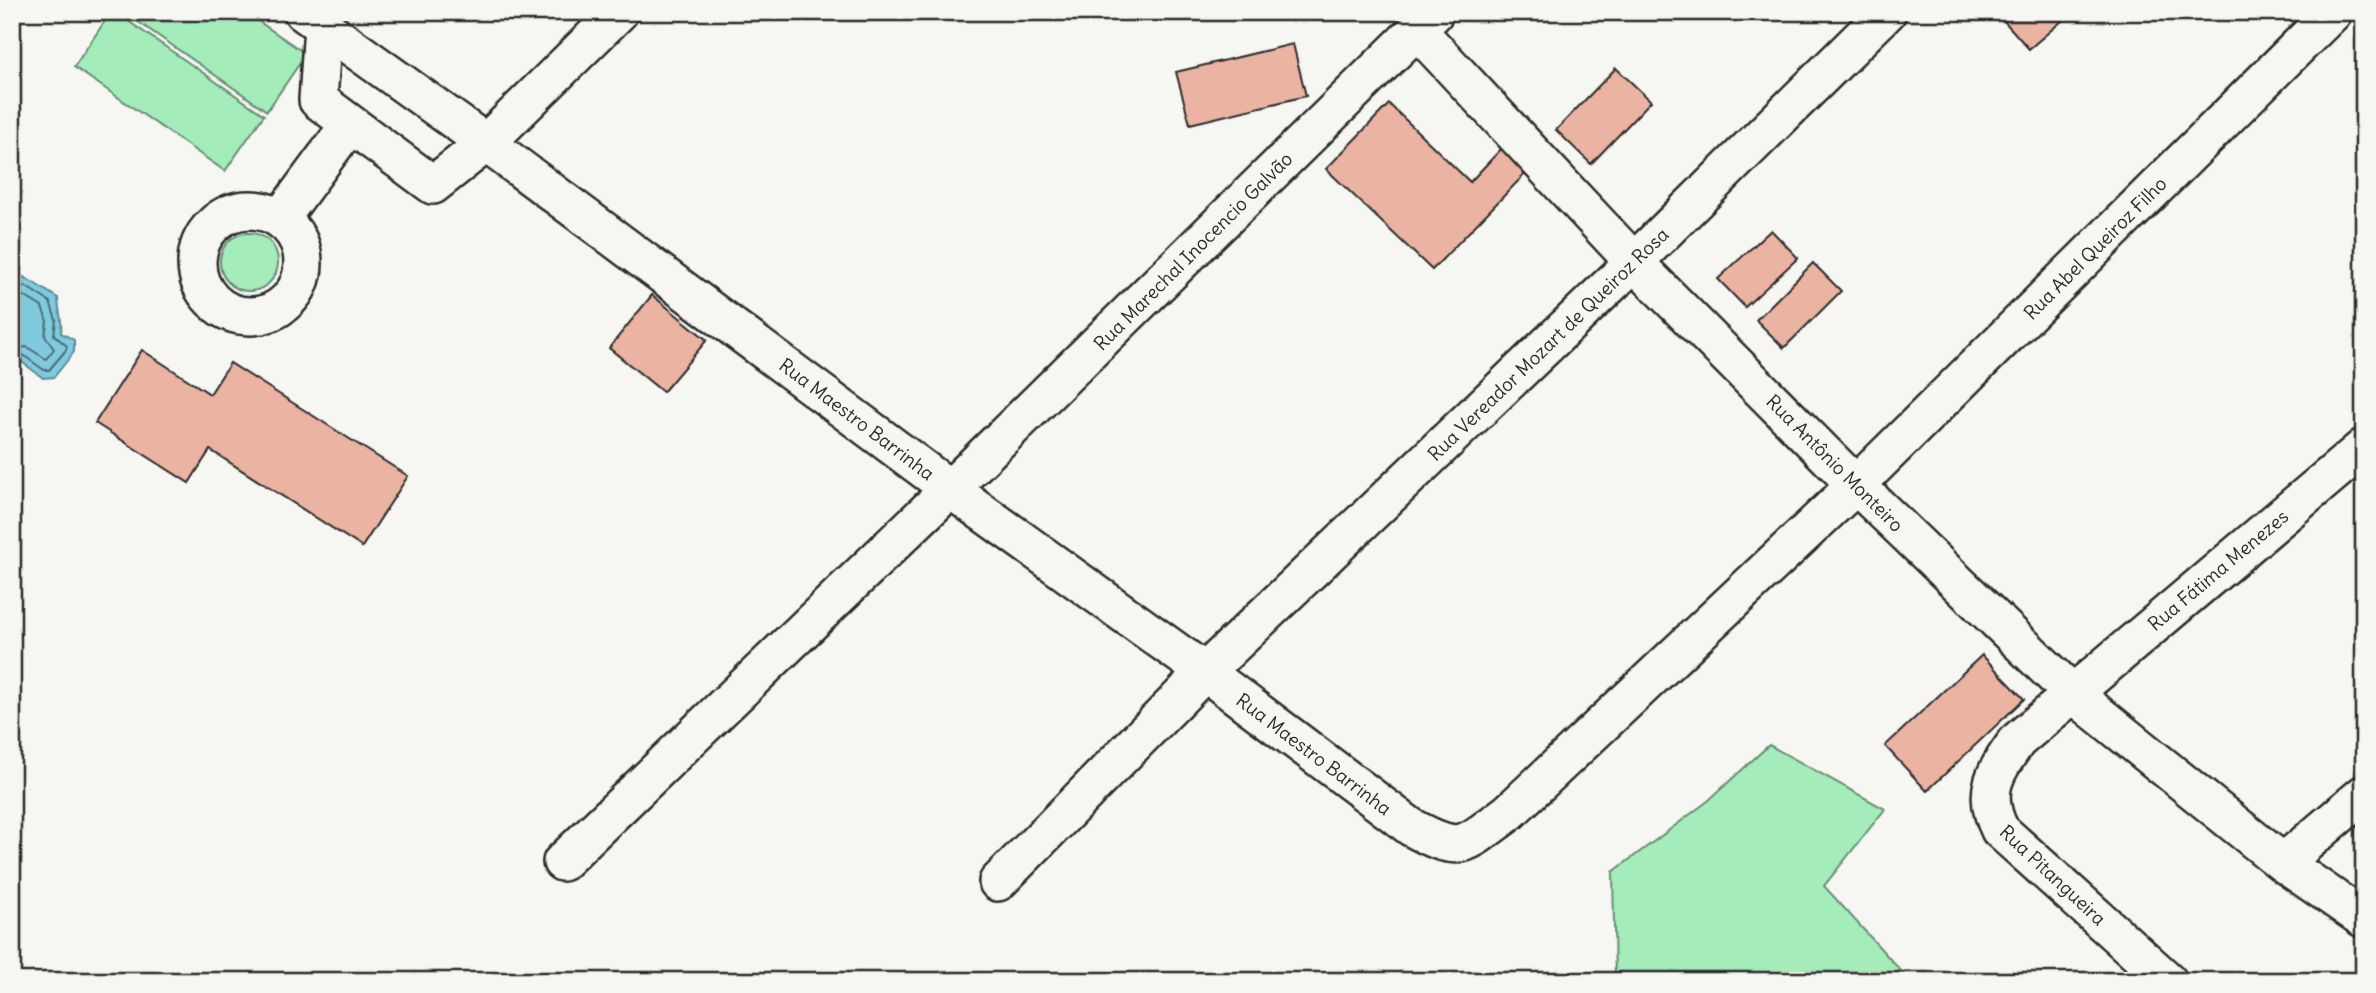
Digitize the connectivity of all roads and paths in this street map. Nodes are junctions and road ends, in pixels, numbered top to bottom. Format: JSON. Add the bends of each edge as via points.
{"nodes":[{"id":1,"x":619,"y":12,"type":"edge"},
{"id":2,"x":1887,"y":12,"type":"edge"},
{"id":3,"x":2333,"y":12,"type":"edge"},
{"id":4,"x":313,"y":19,"type":"edge"},
{"id":5,"x":1426,"y":21,"type":"edge"},
{"id":6,"x":351,"y":124,"type":"junction"},
{"id":7,"x":486,"y":143,"type":"junction"},
{"id":8,"x":280,"y":219,"type":"dead end"},
{"id":9,"x":1634,"y":262,"type":"junction"},
{"id":10,"x":2364,"y":447,"type":"edge"},
{"id":11,"x":1856,"y":485,"type":"junction"},
{"id":12,"x":950,"y":489,"type":"junction"},
{"id":13,"x":1205,"y":672,"type":"junction"},
{"id":14,"x":2072,"y":693,"type":"junction"},
{"id":15,"x":2364,"y":794,"type":"edge"},
{"id":16,"x":1411,"y":827,"type":"joint"},
{"id":17,"x":562,"y":862,"type":"dead end"},
{"id":18,"x":2283,"y":863,"type":"junction"},
{"id":19,"x":998,"y":882,"type":"dead end"},
{"id":20,"x":2364,"y":919,"type":"edge"},
{"id":21,"x":2168,"y":981,"type":"edge"}],
"edges":[{"from":1,"to":7,"type":"street"},
{"from":2,"to":9,"type":"street","name":"Rua Vereador Mozart de Queiroz Rosa"},
{"from":3,"to":11,"type":"street","name":"Rua Abel Queiroz Filho"},
{"from":4,"to":6,"type":"street","via":[[318,100]]},
{"from":4,"to":7,"type":"street","name":"Rua Maestro Barrinha"},
{"from":5,"to":9,"type":"street","name":"Rua Antônio Monteiro"},
{"from":5,"to":12,"type":"street","name":"Rua Marechal Inocencio Galvão"},
{"from":6,"to":7,"type":"street","via":[[433,185]]},
{"from":6,"to":8,"type":"street"},
{"from":7,"to":12,"type":"street","name":"Rua Maestro Barrinha"},
{"from":9,"to":11,"type":"street","name":"Rua Antônio Monteiro"},
{"from":9,"to":13,"type":"street","name":"Rua Vereador Mozart de Queiroz Rosa"},
{"from":10,"to":14,"type":"street","name":"Rua Fátima Menezes"},
{"from":11,"to":14,"type":"street","name":"Rua Antônio Monteiro"},
{"from":11,"to":16,"type":"street","name":"Rua Abel Queiroz Filho","via":[[1508,813],[1469,841],[1453,845]]},
{"from":12,"to":13,"type":"street","name":"Rua Maestro Barrinha"},
{"from":12,"to":17,"type":"street","name":"Rua Marechal Inocencio Galvão"},
{"from":13,"to":16,"type":"street","name":"Rua Maestro Barrinha"},
{"from":13,"to":19,"type":"street","name":"Rua Vereador Mozart de Queiroz Rosa"},
{"from":14,"to":18,"type":"street","name":"Rua Antônio Monteiro"},
{"from":14,"to":21,"type":"street","name":"Rua Pitangueira","via":[[2017,741],[2002,762],[1991,785],[1994,818],[2000,830]]},
{"from":15,"to":18,"type":"street"},
{"from":18,"to":20,"type":"street","name":"Rua Antônio Monteiro"}]}
